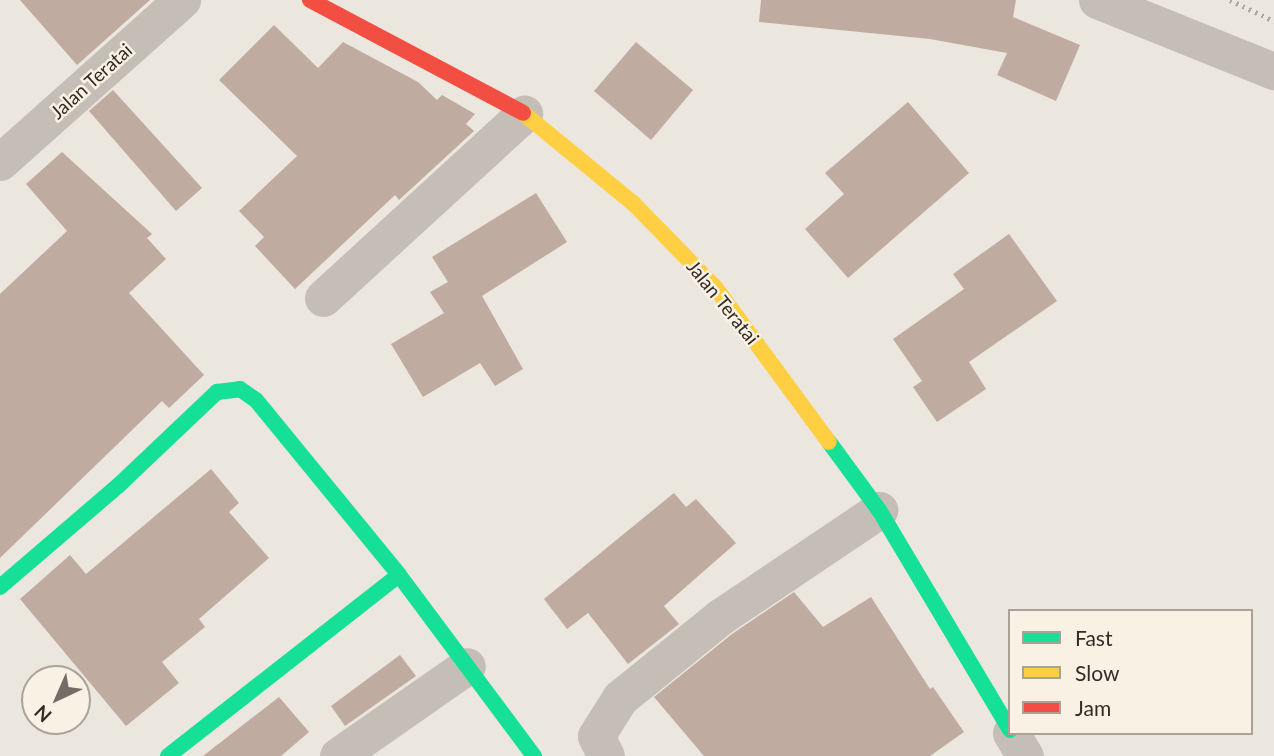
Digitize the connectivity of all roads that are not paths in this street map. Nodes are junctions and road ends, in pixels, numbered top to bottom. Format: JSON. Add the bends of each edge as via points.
{"nodes":[{"id":1,"x":182,"y":0,"type":"edge"},
{"id":2,"x":310,"y":0,"type":"edge"},
{"id":3,"x":1097,"y":0,"type":"edge"},
{"id":4,"x":1274,"y":71,"type":"edge"},
{"id":5,"x":524,"y":114,"type":"junction"},
{"id":6,"x":0,"y":162,"type":"edge"},
{"id":7,"x":323,"y":298,"type":"dead end"},
{"id":8,"x":879,"y":510,"type":"junction"},
{"id":9,"x":399,"y":575,"type":"junction"},
{"id":10,"x":0,"y":587,"type":"edge"},
{"id":11,"x":467,"y":666,"type":"junction"},
{"id":12,"x":1008,"y":727,"type":"edge"},
{"id":13,"x":1013,"y":735,"type":"edge"},
{"id":14,"x":168,"y":756,"type":"edge"},
{"id":15,"x":338,"y":756,"type":"edge"},
{"id":16,"x":534,"y":756,"type":"edge"},
{"id":17,"x":606,"y":756,"type":"edge"},
{"id":18,"x":1025,"y":756,"type":"edge"}],
"edges":[{"from":1,"to":6,"type":"street","name":"Jalan Teratai"},
{"from":2,"to":5,"type":"street","name":"Jalan Teratai"},
{"from":3,"to":4,"type":"street"},
{"from":5,"to":7,"type":"street"},
{"from":5,"to":8,"type":"street","name":"Jalan Teratai","via":[[633,203],[715,287]]},
{"from":8,"to":12,"type":"street","name":"Jalan Teratai"},
{"from":8,"to":17,"type":"street","via":[[720,617],[621,698],[596,736]]},
{"from":9,"to":10,"type":"street","via":[[256,400],[240,389],[229,389],[217,392],[120,484]]},
{"from":9,"to":11,"type":"street"},
{"from":9,"to":14,"type":"street"},
{"from":11,"to":15,"type":"street"},
{"from":11,"to":16,"type":"street"},
{"from":13,"to":18,"type":"street","name":"Jalan Teratai"}]}
